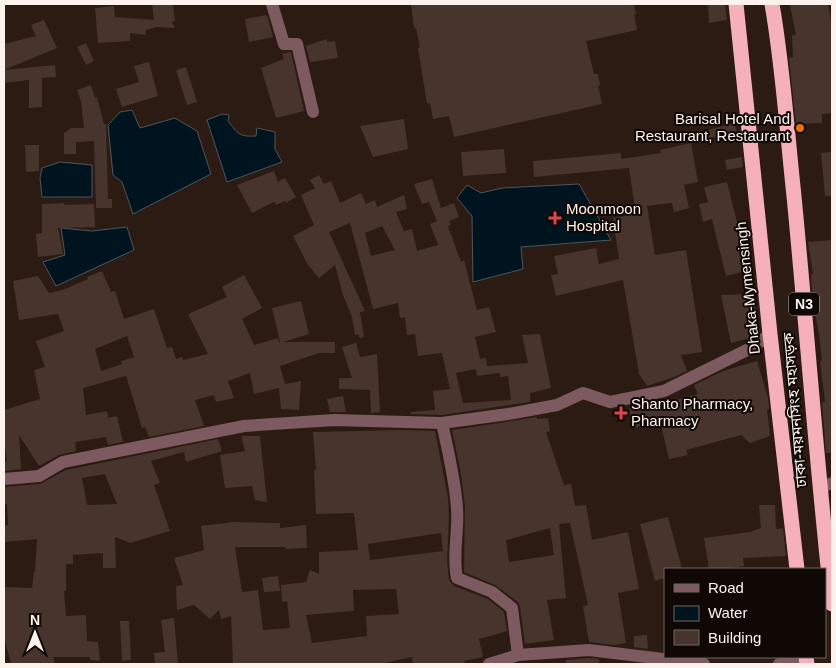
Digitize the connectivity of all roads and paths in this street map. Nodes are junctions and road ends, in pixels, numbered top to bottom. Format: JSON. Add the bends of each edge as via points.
{"nodes":[{"id":1,"x":272,"y":4,"type":"edge"},
{"id":2,"x":736,"y":4,"type":"edge"},
{"id":3,"x":772,"y":4,"type":"edge"},
{"id":4,"x":313,"y":112,"type":"dead end"},
{"id":5,"x":770,"y":334,"type":"junction"},
{"id":6,"x":442,"y":423,"type":"junction"},
{"id":7,"x":4,"y":479,"type":"edge"},
{"id":8,"x":826,"y":485,"type":"edge"},
{"id":9,"x":797,"y":568,"type":"edge"},
{"id":10,"x":832,"y":604,"type":"edge"},
{"id":11,"x":518,"y":655,"type":"junction"},
{"id":12,"x":807,"y":661,"type":"edge"},
{"id":13,"x":489,"y":664,"type":"edge"},
{"id":14,"x":704,"y":664,"type":"edge"},
{"id":15,"x":779,"y":664,"type":"edge"}],
"edges":[{"from":1,"to":4,"type":"street","via":[[284,44],[297,44]]},
{"from":2,"to":5,"type":"highway","name":"Dhaka-Mymensingh","number":"N3"},
{"from":3,"to":8,"type":"highway","name":"ঢাকা-ময়মনসিংহ মহাসড়ক","number":"N3"},
{"from":5,"to":6,"type":"street","via":[[753,347],[664,391],[610,402],[583,393],[557,405]]},
{"from":5,"to":9,"type":"highway","name":"Dhaka-Mymensingh","number":"N3"},
{"from":6,"to":7,"type":"street","via":[[334,420],[244,426],[63,462],[39,476]]},
{"from":6,"to":11,"type":"street","via":[[458,510],[457,578],[492,592],[512,608]]},
{"from":8,"to":10,"type":"highway","name":"ঢাকা-ময়মনসিংহ মহাসড়ক","number":"N3"},
{"from":11,"to":13,"type":"street"},
{"from":11,"to":14,"type":"street","via":[[589,650]]},
{"from":12,"to":15,"type":"street"}]}
